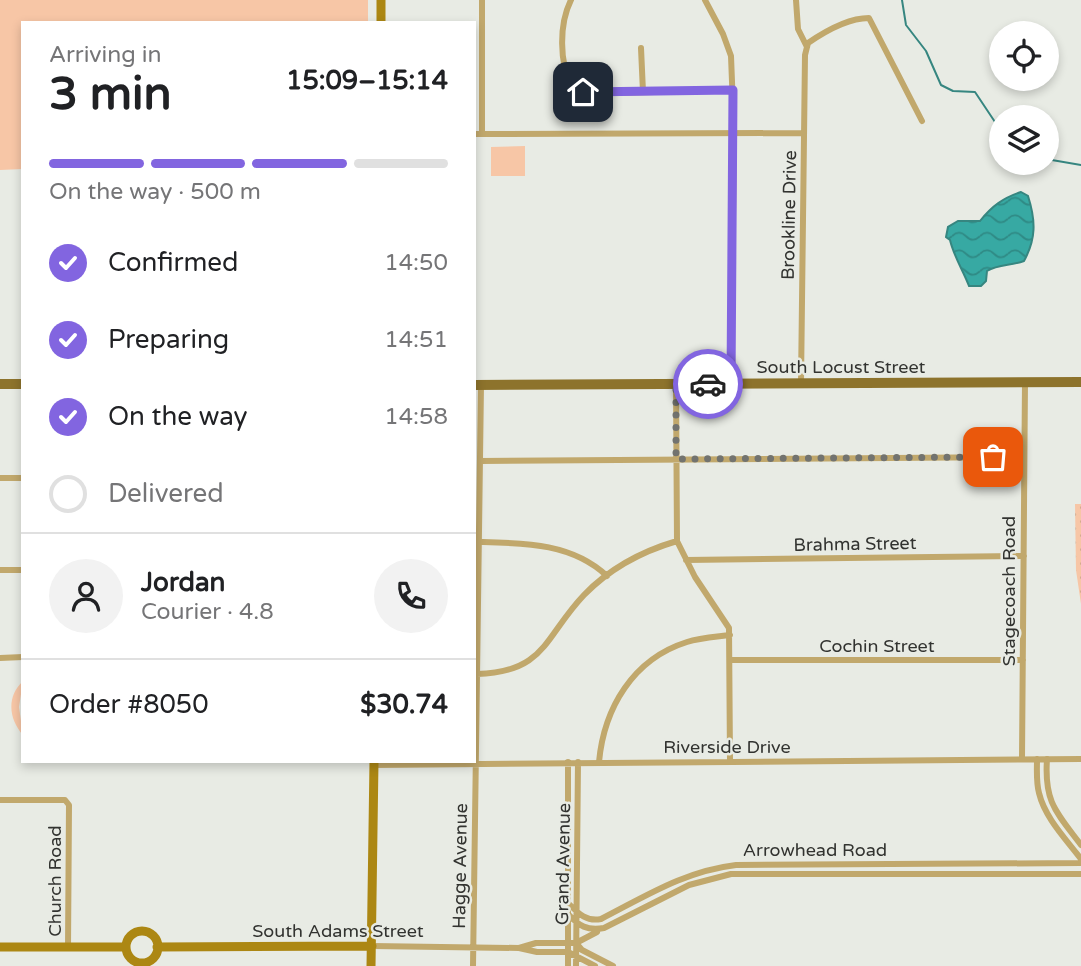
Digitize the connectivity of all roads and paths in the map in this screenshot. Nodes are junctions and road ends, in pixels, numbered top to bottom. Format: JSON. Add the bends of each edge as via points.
{"nodes":[{"id":1,"x":381,"y":0,"type":"edge"},
{"id":2,"x":482,"y":0,"type":"edge"},
{"id":3,"x":571,"y":0,"type":"edge"},
{"id":4,"x":705,"y":0,"type":"edge"},
{"id":5,"x":796,"y":0,"type":"edge"},
{"id":6,"x":381,"y":21,"type":"edge"},
{"id":7,"x":807,"y":47,"type":"junction"},
{"id":8,"x":641,"y":48,"type":"dead end"},
{"id":9,"x":733,"y":90,"type":"junction"},
{"id":10,"x":643,"y":92,"type":"junction"},
{"id":11,"x":922,"y":121,"type":"dead end"},
{"id":12,"x":734,"y":133,"type":"junction"},
{"id":13,"x":804,"y":133,"type":"junction"},
{"id":14,"x":478,"y":134,"type":"edge"},
{"id":15,"x":1025,"y":382,"type":"junction"},
{"id":16,"x":1081,"y":382,"type":"edge"},
{"id":17,"x":801,"y":383,"type":"junction"},
{"id":18,"x":0,"y":384,"type":"edge"},
{"id":19,"x":21,"y":384,"type":"edge"},
{"id":20,"x":676,"y":384,"type":"junction"},
{"id":21,"x":731,"y":384,"type":"junction"},
{"id":22,"x":478,"y":385,"type":"edge"},
{"id":23,"x":1024,"y":457,"type":"junction"},
{"id":24,"x":676,"y":459,"type":"junction"},
{"id":25,"x":480,"y":461,"type":"junction"},
{"id":26,"x":0,"y":478,"type":"edge"},
{"id":27,"x":21,"y":478,"type":"edge"},
{"id":28,"x":677,"y":541,"type":"junction"},
{"id":29,"x":480,"y":542,"type":"junction"},
{"id":30,"x":1024,"y":556,"type":"junction"},
{"id":31,"x":686,"y":560,"type":"junction"},
{"id":32,"x":0,"y":570,"type":"edge"},
{"id":33,"x":21,"y":570,"type":"edge"},
{"id":34,"x":607,"y":576,"type":"junction"},
{"id":35,"x":730,"y":635,"type":"junction"},
{"id":36,"x":21,"y":657,"type":"edge"},
{"id":37,"x":0,"y":658,"type":"edge"},
{"id":38,"x":730,"y":660,"type":"junction"},
{"id":39,"x":1023,"y":660,"type":"junction"},
{"id":40,"x":477,"y":674,"type":"junction"},
{"id":41,"x":476,"y":720,"type":"edge"},
{"id":42,"x":1022,"y":758,"type":"junction"},
{"id":43,"x":1037,"y":759,"type":"junction"},
{"id":44,"x":1047,"y":759,"type":"junction"},
{"id":45,"x":1081,"y":759,"type":"edge"},
{"id":46,"x":730,"y":761,"type":"junction"},
{"id":47,"x":568,"y":762,"type":"junction"},
{"id":48,"x":578,"y":762,"type":"junction"},
{"id":49,"x":599,"y":762,"type":"junction"},
{"id":50,"x":374,"y":763,"type":"edge"},
{"id":51,"x":475,"y":765,"type":"junction"},
{"id":52,"x":0,"y":800,"type":"edge"},
{"id":53,"x":1081,"y":845,"type":"edge"},
{"id":54,"x":1081,"y":861,"type":"edge"},
{"id":55,"x":1081,"y":874,"type":"edge"},
{"id":56,"x":568,"y":903,"type":"junction"},
{"id":57,"x":576,"y":911,"type":"junction"},
{"id":58,"x":568,"y":914,"type":"junction"},
{"id":59,"x":576,"y":922,"type":"junction"},
{"id":60,"x":604,"y":928,"type":"junction"},
{"id":61,"x":572,"y":943,"type":"junction"},
{"id":62,"x":372,"y":946,"type":"junction"},
{"id":63,"x":0,"y":947,"type":"edge"},
{"id":64,"x":126,"y":947,"type":"junction"},
{"id":65,"x":157,"y":947,"type":"junction"},
{"id":66,"x":473,"y":947,"type":"junction"},
{"id":67,"x":519,"y":947,"type":"junction"},
{"id":68,"x":68,"y":948,"type":"junction"},
{"id":69,"x":568,"y":952,"type":"junction"},
{"id":70,"x":576,"y":957,"type":"junction"},
{"id":71,"x":371,"y":966,"type":"edge"},
{"id":72,"x":473,"y":966,"type":"edge"},
{"id":73,"x":568,"y":966,"type":"edge"},
{"id":74,"x":576,"y":966,"type":"edge"},
{"id":75,"x":594,"y":966,"type":"edge"},
{"id":76,"x":614,"y":966,"type":"edge"}],
"edges":[{"from":1,"to":6,"type":"street"},
{"from":2,"to":14,"type":"street"},
{"from":3,"to":10,"type":"street","via":[[563,57],[572,87],[583,92]]},
{"from":4,"to":9,"type":"street","via":[[731,56]]},
{"from":5,"to":7,"type":"street","via":[[798,29]]},
{"from":7,"to":11,"type":"street","via":[[821,34],[869,18]]},
{"from":7,"to":13,"type":"street","name":"Brookline Drive"},
{"from":8,"to":10,"type":"street"},
{"from":9,"to":10,"type":"street"},
{"from":9,"to":12,"type":"street"},
{"from":12,"to":13,"type":"street"},
{"from":12,"to":14,"type":"street"},
{"from":12,"to":21,"type":"street"},
{"from":13,"to":17,"type":"street","name":"Brookline Drive"},
{"from":15,"to":16,"type":"main road","name":"South Locust Street"},
{"from":15,"to":17,"type":"main road","name":"South Locust Street"},
{"from":15,"to":23,"type":"street","name":"Stagecoach Road"},
{"from":17,"to":21,"type":"main road","name":"South Locust Street"},
{"from":18,"to":19,"type":"main road"},
{"from":20,"to":21,"type":"main road","name":"South Locust Street"},
{"from":20,"to":22,"type":"main road","name":"South Locust Street"},
{"from":20,"to":24,"type":"street"},
{"from":22,"to":25,"type":"street","name":"Hagge Avenue"},
{"from":23,"to":24,"type":"street"},
{"from":23,"to":30,"type":"street","name":"Stagecoach Road"},
{"from":24,"to":25,"type":"street"},
{"from":24,"to":28,"type":"street"},
{"from":25,"to":29,"type":"street","name":"Hagge Avenue"},
{"from":26,"to":27,"type":"street"},
{"from":28,"to":31,"type":"street"},
{"from":28,"to":34,"type":"street","via":[[654,548]]},
{"from":29,"to":34,"type":"street","via":[[533,543],[558,549]]},
{"from":29,"to":40,"type":"street","name":"Hagge Avenue"},
{"from":30,"to":31,"type":"street","name":"Brahma Street"},
{"from":30,"to":39,"type":"street","name":"Stagecoach Road"},
{"from":31,"to":35,"type":"street"},
{"from":32,"to":33,"type":"street"},
{"from":34,"to":40,"type":"street","via":[[585,594],[529,660],[509,671]]},
{"from":35,"to":38,"type":"street"},
{"from":35,"to":49,"type":"street","via":[[673,647],[629,680],[612,707]]},
{"from":36,"to":37,"type":"street"},
{"from":38,"to":39,"type":"street","name":"Cochin Street"},
{"from":38,"to":46,"type":"street"},
{"from":39,"to":42,"type":"street","name":"Stagecoach Road"},
{"from":40,"to":41,"type":"street","name":"Hagge Avenue"},
{"from":42,"to":43,"type":"street","name":"Riverside Drive"},
{"from":42,"to":46,"type":"street","name":"Riverside Drive"},
{"from":43,"to":44,"type":"street","name":"Riverside Drive"},
{"from":43,"to":54,"type":"street","via":[[1041,801]]},
{"from":44,"to":45,"type":"street","name":"Riverside Drive"},
{"from":44,"to":53,"type":"street","via":[[1049,799]]},
{"from":46,"to":49,"type":"street","name":"Riverside Drive"},
{"from":47,"to":48,"type":"street","name":"Riverside Drive"},
{"from":47,"to":51,"type":"street","name":"Riverside Drive"},
{"from":47,"to":56,"type":"street","name":"Grand Avenue"},
{"from":48,"to":49,"type":"street","name":"Riverside Drive"},
{"from":48,"to":57,"type":"street","name":"Grand Avenue"},
{"from":50,"to":51,"type":"street","name":"Riverside Drive"},
{"from":50,"to":62,"type":"street"},
{"from":51,"to":66,"type":"street","name":"Hagge Avenue"},
{"from":52,"to":68,"type":"street","name":"Church Road","via":[[65,800],[69,805]]},
{"from":54,"to":57,"type":"street","name":"Arrowhead Road","via":[[736,864],[684,876],[601,919],[588,919]]},
{"from":55,"to":60,"type":"street","name":"Arrowhead Road","via":[[732,874],[689,885]]},
{"from":56,"to":57,"type":"street"},
{"from":56,"to":58,"type":"street","name":"Grand Avenue"},
{"from":57,"to":59,"type":"street","name":"Grand Avenue"},
{"from":58,"to":59,"type":"street"},
{"from":58,"to":61,"type":"street","name":"Grand Avenue"},
{"from":59,"to":60,"type":"street","via":[[588,929]]},
{"from":59,"to":61,"type":"street","name":"Grand Avenue"},
{"from":60,"to":61,"type":"street","name":"Arrowhead Road"},
{"from":61,"to":67,"type":"street"},
{"from":61,"to":69,"type":"street","name":"Arrowhead Road"},
{"from":61,"to":70,"type":"street","name":"Grand Avenue"},
{"from":61,"to":76,"type":"street"},
{"from":62,"to":65,"type":"street","name":"South Adams Street"},
{"from":62,"to":66,"type":"street","name":"South Adams Street"},
{"from":62,"to":71,"type":"street"},
{"from":63,"to":68,"type":"street"},
{"from":64,"to":65,"type":"street","via":[[130,936],[142,931],[153,937]]},
{"from":64,"to":65,"type":"street","via":[[130,958],[139,963],[153,960]]},
{"from":64,"to":68,"type":"street"},
{"from":66,"to":67,"type":"street","name":"South Adams Street"},
{"from":66,"to":72,"type":"street","name":"Hagge Avenue"},
{"from":67,"to":69,"type":"street"},
{"from":69,"to":70,"type":"street"},
{"from":69,"to":73,"type":"street"},
{"from":70,"to":74,"type":"street","name":"Grand Avenue"},
{"from":70,"to":75,"type":"street"}]}
